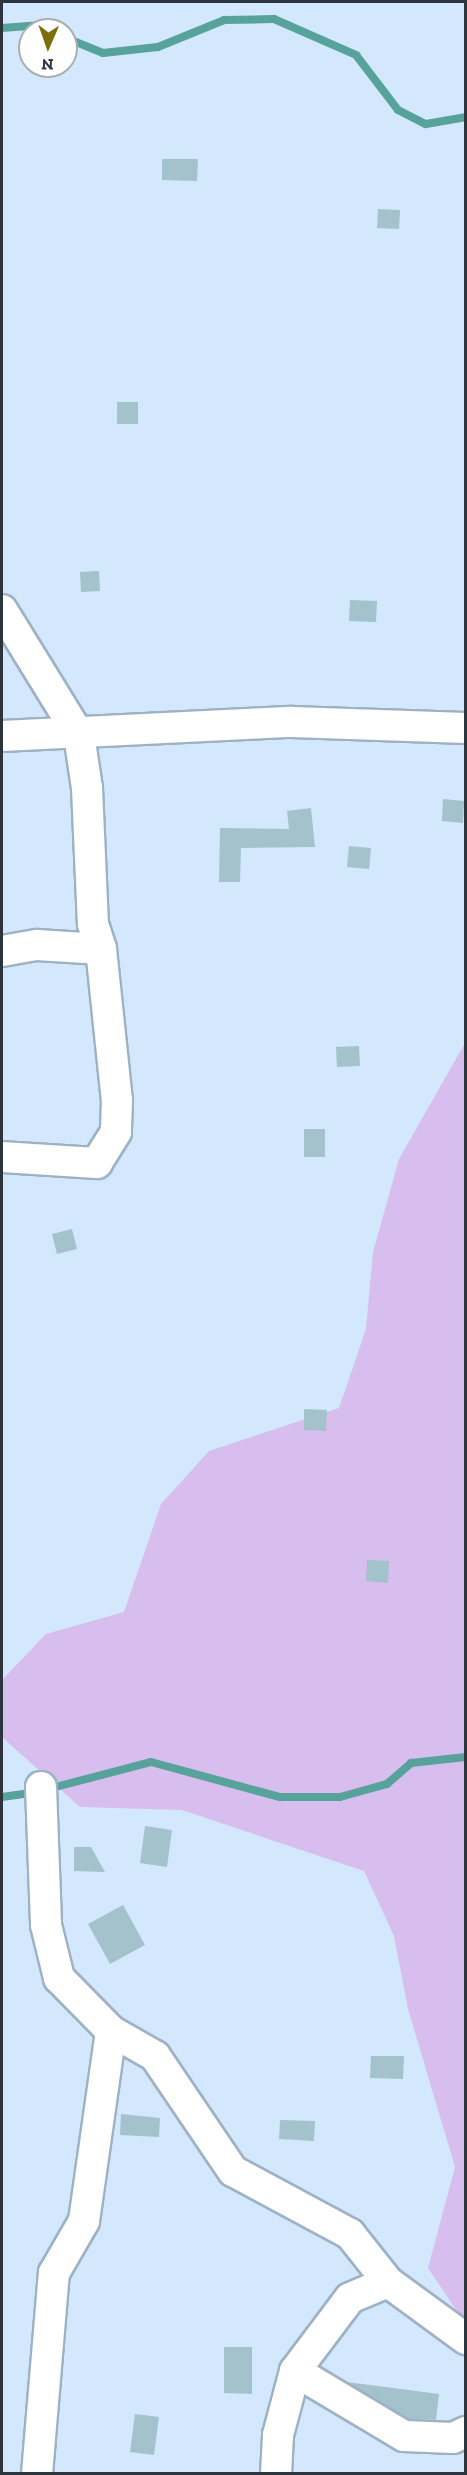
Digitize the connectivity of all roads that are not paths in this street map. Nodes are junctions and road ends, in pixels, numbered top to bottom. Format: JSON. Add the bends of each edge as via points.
{"nodes":[{"id":1,"x":2,"y":610,"type":"edge"},
{"id":2,"x":465,"y":728,"type":"edge"},
{"id":3,"x":79,"y":735,"type":"junction"},
{"id":4,"x":2,"y":736,"type":"edge"},
{"id":5,"x":101,"y":949,"type":"junction"},
{"id":6,"x":2,"y":951,"type":"edge"},
{"id":7,"x":2,"y":1157,"type":"edge"},
{"id":8,"x":41,"y":1787,"type":"dead end"},
{"id":9,"x":111,"y":2031,"type":"junction"},
{"id":10,"x":388,"y":2282,"type":"junction"},
{"id":11,"x":465,"y":2339,"type":"edge"},
{"id":12,"x":295,"y":2371,"type":"junction"},
{"id":13,"x":465,"y":2432,"type":"edge"},
{"id":14,"x":37,"y":2474,"type":"edge"},
{"id":15,"x":276,"y":2474,"type":"edge"}],
"edges":[{"from":1,"to":3,"type":"street"},
{"from":2,"to":3,"type":"street","via":[[292,722]]},
{"from":3,"to":4,"type":"street"},
{"from":3,"to":5,"type":"street","via":[[87,788],[93,924]]},
{"from":5,"to":6,"type":"street","via":[[37,945]]},
{"from":5,"to":7,"type":"street","via":[[117,1100],[116,1132],[106,1156],[97,1163],[76,1166]]},
{"from":8,"to":9,"type":"street","via":[[46,1925],[59,1978]]},
{"from":9,"to":10,"type":"street","via":[[155,2056],[233,2171],[350,2234]]},
{"from":9,"to":14,"type":"street","via":[[84,2221],[54,2273]]},
{"from":10,"to":11,"type":"street"},
{"from":10,"to":12,"type":"street","via":[[350,2298]]},
{"from":12,"to":13,"type":"street","via":[[404,2436],[453,2438]]},
{"from":12,"to":15,"type":"street","via":[[278,2435]]}]}
